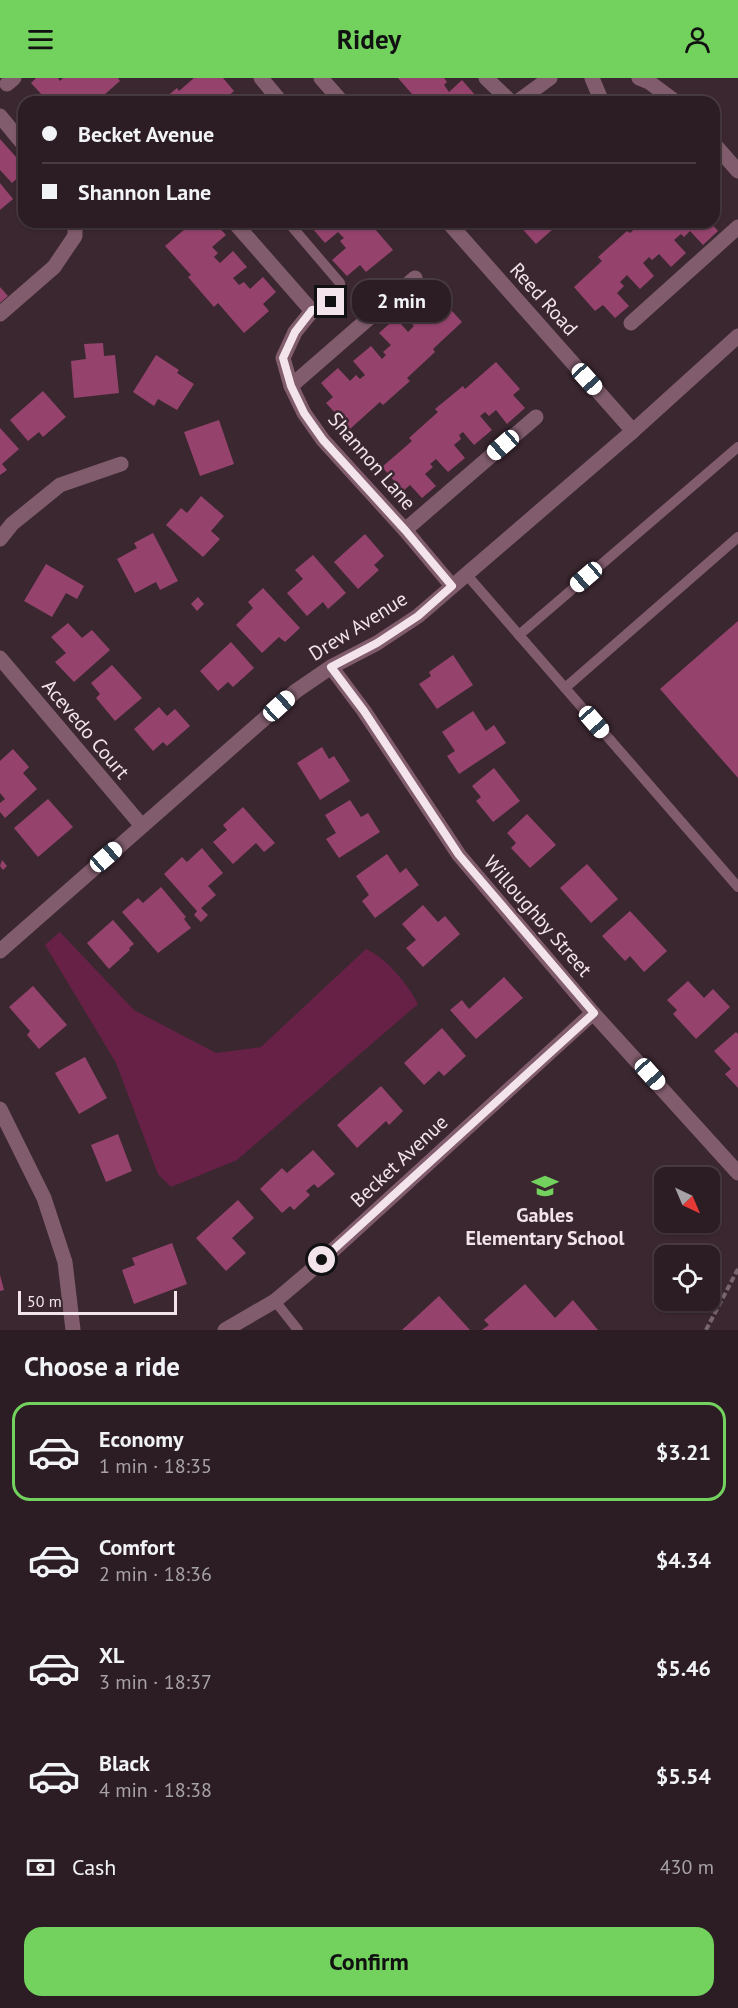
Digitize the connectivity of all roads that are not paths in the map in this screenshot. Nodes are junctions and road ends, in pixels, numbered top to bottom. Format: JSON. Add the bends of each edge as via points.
{"nodes":[{"id":1,"x":261,"y":78,"type":"edge"},
{"id":2,"x":321,"y":78,"type":"edge"},
{"id":3,"x":486,"y":78,"type":"edge"},
{"id":4,"x":550,"y":78,"type":"edge"},
{"id":5,"x":592,"y":78,"type":"edge"},
{"id":6,"x":639,"y":78,"type":"edge"},
{"id":7,"x":276,"y":96,"type":"edge"},
{"id":8,"x":337,"y":96,"type":"edge"},
{"id":9,"x":505,"y":96,"type":"edge"},
{"id":10,"x":525,"y":96,"type":"edge"},
{"id":11,"x":600,"y":96,"type":"edge"},
{"id":12,"x":668,"y":96,"type":"edge"},
{"id":13,"x":0,"y":116,"type":"edge"},
{"id":14,"x":18,"y":137,"type":"edge"},
{"id":15,"x":720,"y":151,"type":"edge"},
{"id":16,"x":738,"y":171,"type":"edge"},
{"id":17,"x":738,"y":227,"type":"edge"},
{"id":18,"x":239,"y":228,"type":"edge"},
{"id":19,"x":293,"y":228,"type":"edge"},
{"id":20,"x":453,"y":228,"type":"edge"},
{"id":21,"x":75,"y":229,"type":"edge"},
{"id":22,"x":415,"y":278,"type":"dead end"},
{"id":23,"x":312,"y":310,"type":"junction"},
{"id":24,"x":0,"y":314,"type":"edge"},
{"id":25,"x":631,"y":323,"type":"dead end"},
{"id":26,"x":738,"y":336,"type":"edge"},
{"id":27,"x":291,"y":386,"type":"junction"},
{"id":28,"x":536,"y":417,"type":"dead end"},
{"id":29,"x":633,"y":431,"type":"junction"},
{"id":30,"x":738,"y":447,"type":"edge"},
{"id":31,"x":121,"y":464,"type":"dead end"},
{"id":32,"x":405,"y":530,"type":"junction"},
{"id":33,"x":738,"y":537,"type":"edge"},
{"id":34,"x":0,"y":538,"type":"edge"},
{"id":35,"x":466,"y":574,"type":"junction"},
{"id":36,"x":452,"y":586,"type":"junction"},
{"id":37,"x":519,"y":635,"type":"junction"},
{"id":38,"x":0,"y":658,"type":"edge"},
{"id":39,"x":331,"y":667,"type":"junction"},
{"id":40,"x":565,"y":688,"type":"junction"},
{"id":41,"x":142,"y":826,"type":"junction"},
{"id":42,"x":738,"y":887,"type":"edge"},
{"id":43,"x":0,"y":951,"type":"edge"},
{"id":44,"x":594,"y":1013,"type":"junction"},
{"id":45,"x":0,"y":1108,"type":"edge"},
{"id":46,"x":738,"y":1173,"type":"edge"},
{"id":47,"x":275,"y":1301,"type":"junction"},
{"id":48,"x":74,"y":1330,"type":"edge"},
{"id":49,"x":225,"y":1330,"type":"edge"},
{"id":50,"x":298,"y":1330,"type":"edge"}],
"edges":[{"from":1,"to":7,"type":"street"},
{"from":2,"to":8,"type":"street"},
{"from":3,"to":9,"type":"street"},
{"from":4,"to":10,"type":"street"},
{"from":5,"to":11,"type":"street"},
{"from":6,"to":12,"type":"street"},
{"from":13,"to":14,"type":"street"},
{"from":15,"to":16,"type":"street"},
{"from":17,"to":25,"type":"street"},
{"from":18,"to":23,"type":"street"},
{"from":19,"to":23,"type":"lane","via":[[340,283],[341,295],[321,309]]},
{"from":20,"to":29,"type":"street","name":"Reed Road"},
{"from":21,"to":24,"type":"street","via":[[54,267]]},
{"from":22,"to":27,"type":"street"},
{"from":23,"to":27,"type":"street","name":"Shannon Lane","via":[[295,332],[283,358]]},
{"from":26,"to":29,"type":"street","name":"Drew Avenue"},
{"from":27,"to":32,"type":"street","name":"Shannon Lane","via":[[323,440]]},
{"from":28,"to":32,"type":"street","name":"Shannon Lane"},
{"from":29,"to":35,"type":"street","name":"Drew Avenue"},
{"from":30,"to":37,"type":"lane"},
{"from":31,"to":34,"type":"street","via":[[60,485]]},
{"from":32,"to":36,"type":"street","name":"Shannon Lane"},
{"from":33,"to":40,"type":"lane"},
{"from":35,"to":36,"type":"street","name":"Drew Avenue"},
{"from":35,"to":37,"type":"lane"},
{"from":36,"to":39,"type":"street","name":"Drew Avenue","via":[[418,616]]},
{"from":37,"to":40,"type":"lane"},
{"from":38,"to":41,"type":"street","name":"Acevedo Court"},
{"from":39,"to":41,"type":"street","name":"Drew Avenue","via":[[296,692]]},
{"from":39,"to":44,"type":"street","name":"Willoughby Street","via":[[459,855]]},
{"from":40,"to":42,"type":"lane"},
{"from":41,"to":43,"type":"street","name":"Drew Avenue"},
{"from":44,"to":46,"type":"street","name":"Willoughby Street"},
{"from":44,"to":47,"type":"street","name":"Becket Avenue"},
{"from":45,"to":48,"type":"street","via":[[44,1198],[65,1262]]},
{"from":47,"to":49,"type":"street","name":"Becket Avenue"},
{"from":47,"to":50,"type":"lane"}]}
